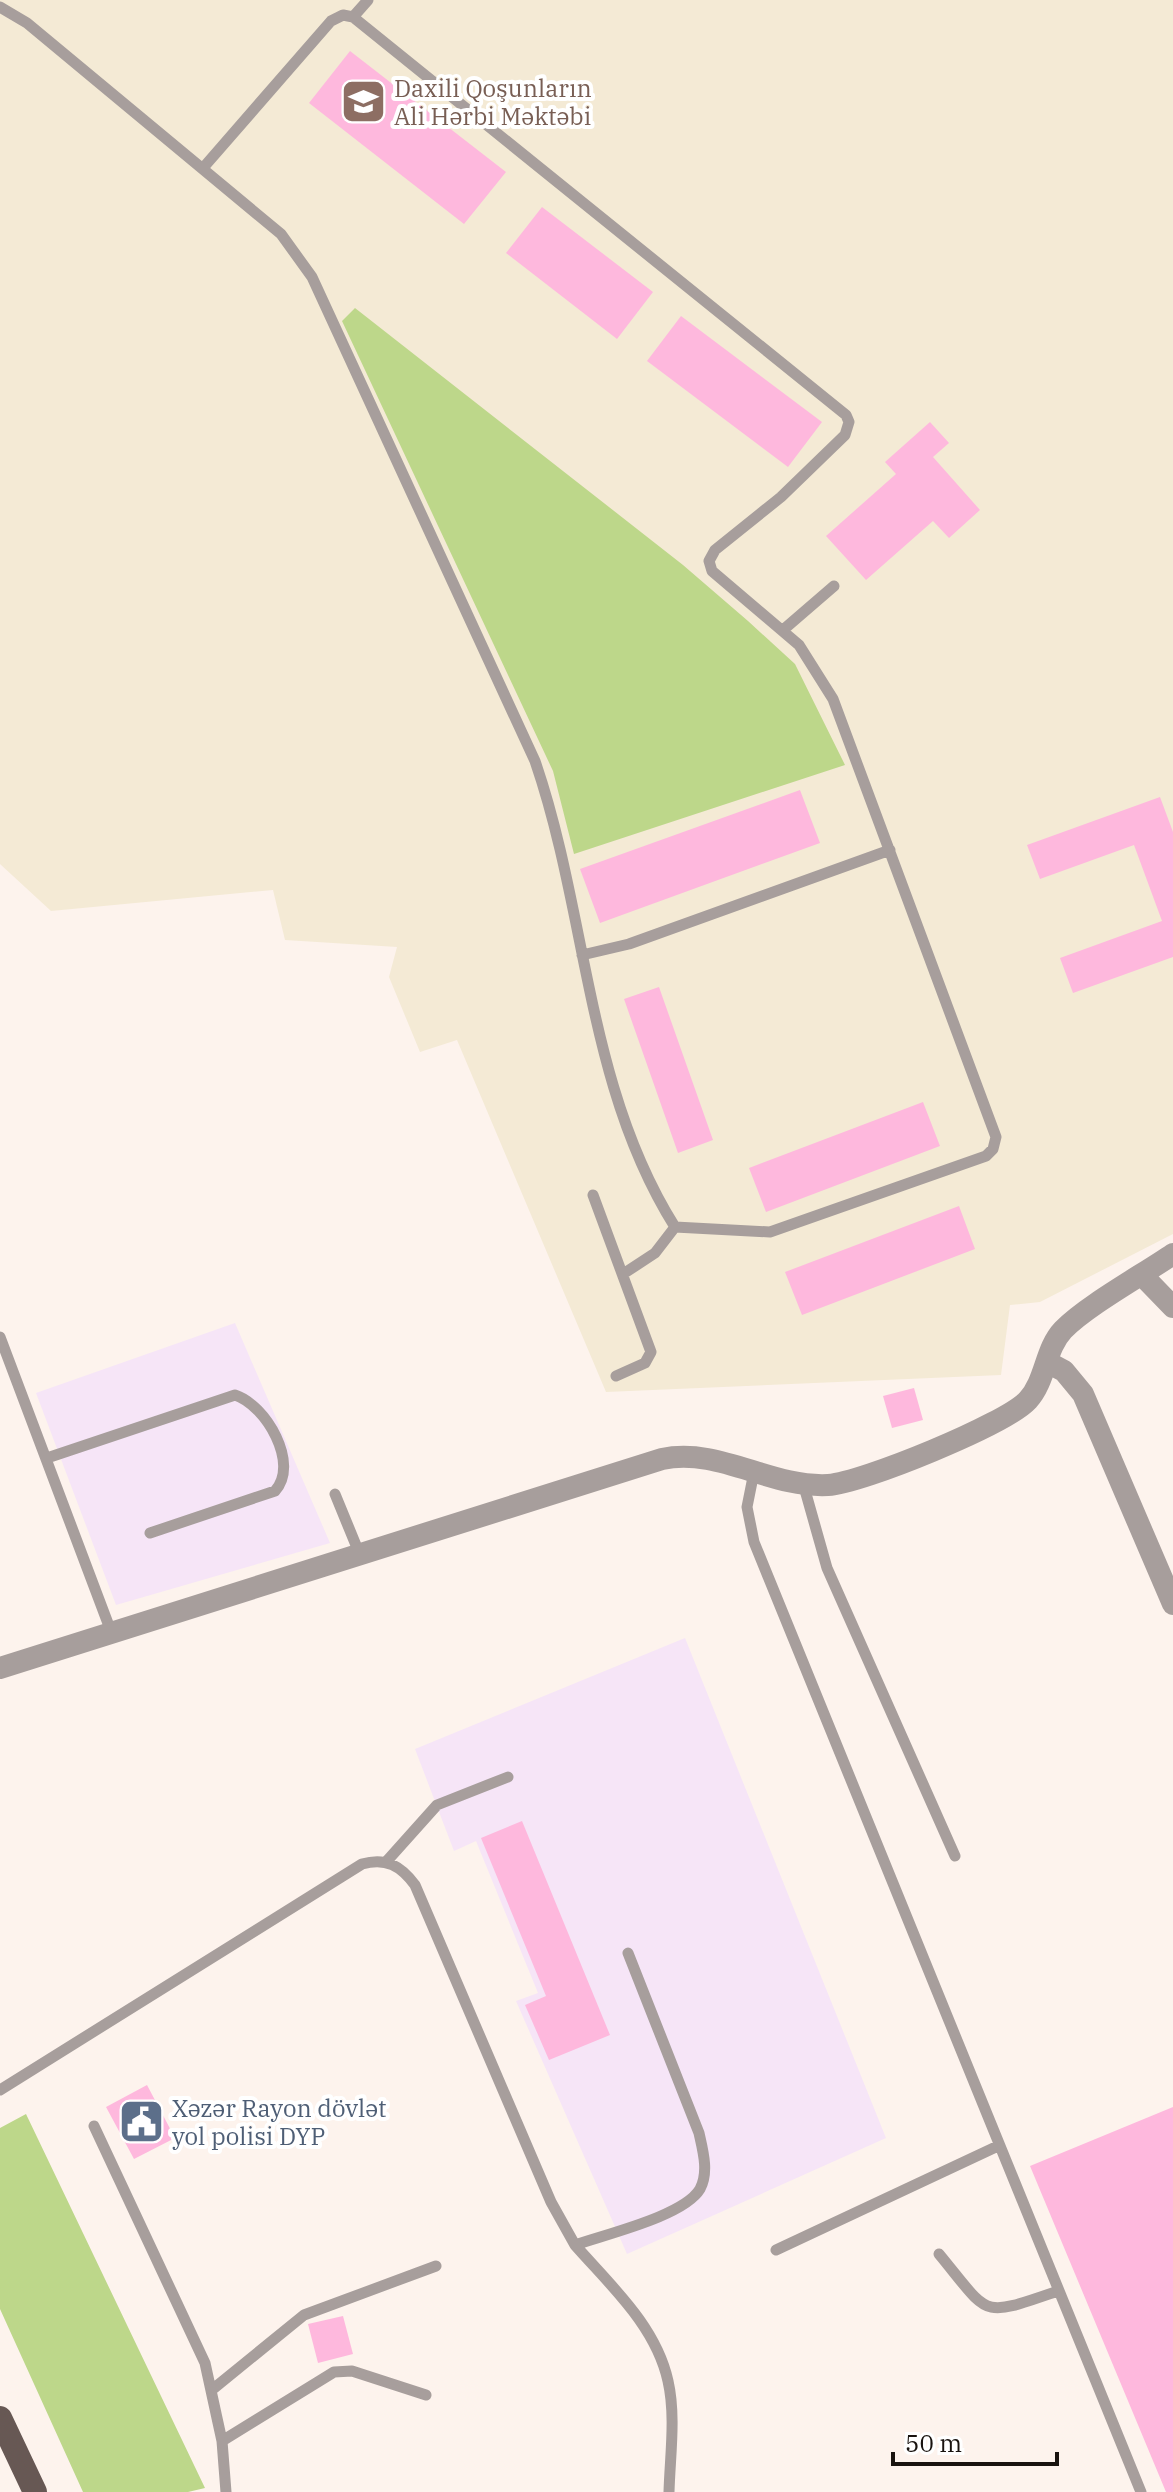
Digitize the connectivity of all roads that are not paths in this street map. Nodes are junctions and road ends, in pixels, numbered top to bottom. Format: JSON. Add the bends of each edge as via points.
{"nodes":[{"id":1,"x":368,"y":0,"type":"edge"},
{"id":2,"x":0,"y":7,"type":"edge"},
{"id":3,"x":353,"y":17,"type":"junction"},
{"id":4,"x":203,"y":168,"type":"junction"},
{"id":5,"x":834,"y":586,"type":"dead end"},
{"id":6,"x":783,"y":630,"type":"junction"},
{"id":7,"x":890,"y":850,"type":"junction"},
{"id":8,"x":582,"y":955,"type":"junction"},
{"id":9,"x":593,"y":1195,"type":"dead end"},
{"id":10,"x":675,"y":1227,"type":"junction"},
{"id":11,"x":1173,"y":1254,"type":"edge"},
{"id":12,"x":623,"y":1274,"type":"junction"},
{"id":13,"x":1142,"y":1275,"type":"junction"},
{"id":14,"x":1173,"y":1307,"type":"edge"},
{"id":15,"x":0,"y":1337,"type":"edge"},
{"id":16,"x":1049,"y":1363,"type":"junction"},
{"id":17,"x":616,"y":1376,"type":"dead end"},
{"id":18,"x":47,"y":1458,"type":"junction"},
{"id":19,"x":754,"y":1472,"type":"junction"},
{"id":20,"x":803,"y":1483,"type":"junction"},
{"id":21,"x":335,"y":1494,"type":"dead end"},
{"id":22,"x":150,"y":1533,"type":"dead end"},
{"id":23,"x":360,"y":1555,"type":"junction"},
{"id":24,"x":1173,"y":1604,"type":"edge"},
{"id":25,"x":112,"y":1634,"type":"junction"},
{"id":26,"x":0,"y":1668,"type":"edge"},
{"id":27,"x":508,"y":1777,"type":"dead end"},
{"id":28,"x":955,"y":1856,"type":"dead end"},
{"id":29,"x":386,"y":1862,"type":"junction"},
{"id":30,"x":628,"y":1953,"type":"dead end"},
{"id":31,"x":0,"y":2090,"type":"edge"},
{"id":32,"x":94,"y":2126,"type":"dead end"},
{"id":33,"x":998,"y":2146,"type":"junction"},
{"id":34,"x":575,"y":2245,"type":"junction"},
{"id":35,"x":776,"y":2250,"type":"dead end"},
{"id":36,"x":939,"y":2254,"type":"dead end"},
{"id":37,"x":436,"y":2266,"type":"dead end"},
{"id":38,"x":1058,"y":2291,"type":"junction"},
{"id":39,"x":213,"y":2389,"type":"junction"},
{"id":40,"x":426,"y":2395,"type":"dead end"},
{"id":41,"x":0,"y":2418,"type":"edge"},
{"id":42,"x":222,"y":2441,"type":"junction"},
{"id":43,"x":35,"y":2492,"type":"edge"},
{"id":44,"x":226,"y":2492,"type":"edge"},
{"id":45,"x":669,"y":2492,"type":"edge"},
{"id":46,"x":1141,"y":2492,"type":"edge"}],
"edges":[{"from":1,"to":3,"type":"lane"},
{"from":2,"to":4,"type":"lane","via":[[27,23]]},
{"from":3,"to":4,"type":"lane","via":[[331,21]]},
{"from":3,"to":6,"type":"lane","via":[[846,415],[845,435],[709,561],[712,571]]},
{"from":4,"to":8,"type":"lane","via":[[281,234],[312,277],[535,761],[560,839]]},
{"from":5,"to":6,"type":"lane"},
{"from":6,"to":7,"type":"lane","via":[[833,699]]},
{"from":7,"to":8,"type":"lane","via":[[629,944]]},
{"from":7,"to":10,"type":"lane","via":[[996,1137],[993,1149],[986,1156],[770,1232]]},
{"from":8,"to":10,"type":"lane","via":[[608,1069],[646,1174]]},
{"from":9,"to":12,"type":"lane"},
{"from":10,"to":12,"type":"lane","via":[[655,1253]]},
{"from":11,"to":13,"type":"street"},
{"from":12,"to":17,"type":"lane","via":[[651,1352],[645,1363]]},
{"from":13,"to":14,"type":"street"},
{"from":13,"to":16,"type":"street","via":[[1063,1331]]},
{"from":15,"to":18,"type":"lane"},
{"from":16,"to":20,"type":"street","via":[[1036,1391],[1012,1413],[879,1472],[828,1485]]},
{"from":16,"to":24,"type":"street","via":[[1064,1371],[1083,1394]]},
{"from":18,"to":22,"type":"lane","via":[[235,1395],[250,1400],[262,1412],[287,1465],[284,1481],[275,1491]]},
{"from":18,"to":25,"type":"lane"},
{"from":19,"to":20,"type":"street"},
{"from":19,"to":23,"type":"street","via":[[684,1454]]},
{"from":19,"to":33,"type":"lane","via":[[747,1507],[754,1542]]},
{"from":20,"to":28,"type":"lane","via":[[827,1568]]},
{"from":21,"to":23,"type":"lane"},
{"from":23,"to":25,"type":"street"},
{"from":25,"to":26,"type":"street"},
{"from":27,"to":29,"type":"lane","via":[[437,1805]]},
{"from":29,"to":31,"type":"lane","via":[[362,1864]]},
{"from":29,"to":34,"type":"lane","via":[[415,1885],[551,2202]]},
{"from":30,"to":34,"type":"lane","via":[[699,2133],[704,2179],[699,2191],[670,2212]]},
{"from":32,"to":39,"type":"lane"},
{"from":33,"to":35,"type":"lane"},
{"from":33,"to":38,"type":"lane"},
{"from":34,"to":45,"type":"lane","via":[[638,2317],[661,2357],[671,2397]]},
{"from":36,"to":38,"type":"lane","via":[[982,2306],[993,2310]]},
{"from":37,"to":39,"type":"lane","via":[[304,2315]]},
{"from":38,"to":46,"type":"lane"},
{"from":39,"to":42,"type":"lane"},
{"from":40,"to":42,"type":"lane","via":[[352,2371],[334,2372]]},
{"from":41,"to":43,"type":"main road"},
{"from":42,"to":44,"type":"lane"}]}
